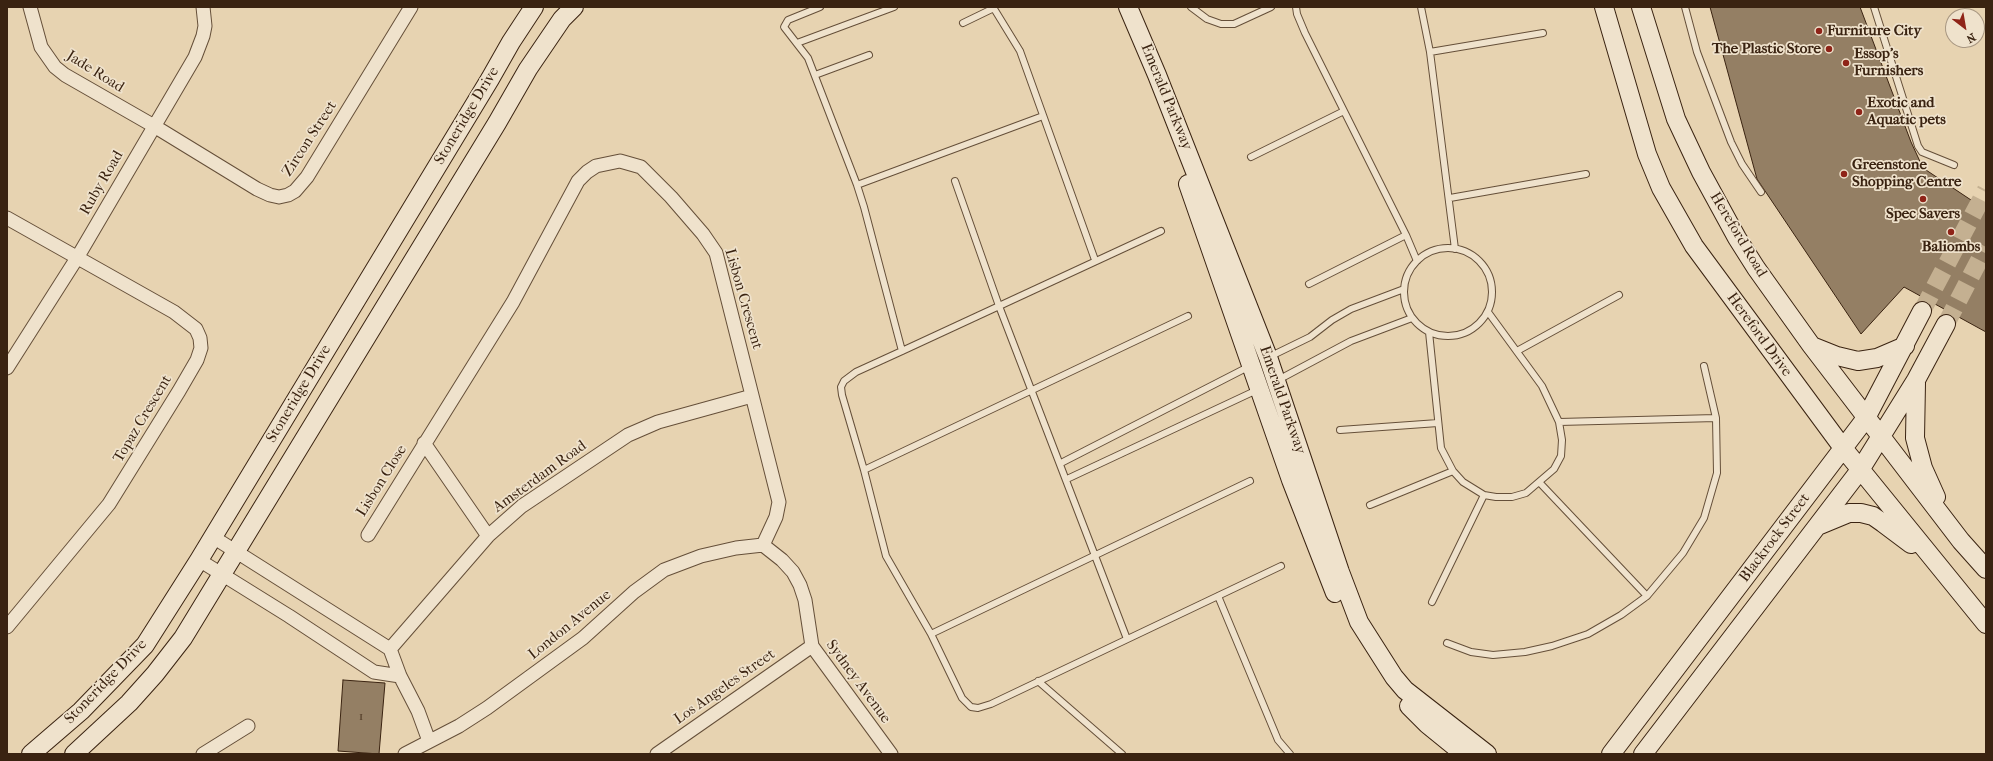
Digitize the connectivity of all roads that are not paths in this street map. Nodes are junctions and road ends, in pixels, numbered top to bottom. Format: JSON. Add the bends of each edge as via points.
{"nodes":[{"id":1,"x":30,"y":7,"type":"edge"},
{"id":2,"x":203,"y":7,"type":"edge"},
{"id":3,"x":411,"y":7,"type":"edge"},
{"id":4,"x":534,"y":7,"type":"edge"},
{"id":5,"x":574,"y":7,"type":"edge"},
{"id":6,"x":820,"y":7,"type":"edge"},
{"id":7,"x":894,"y":7,"type":"edge"},
{"id":8,"x":993,"y":7,"type":"edge"},
{"id":9,"x":1114,"y":7,"type":"edge"},
{"id":10,"x":1128,"y":7,"type":"edge"},
{"id":11,"x":1191,"y":7,"type":"edge"},
{"id":12,"x":1271,"y":7,"type":"edge"},
{"id":13,"x":1296,"y":7,"type":"edge"},
{"id":14,"x":1421,"y":7,"type":"edge"},
{"id":15,"x":1604,"y":7,"type":"edge"},
{"id":16,"x":1641,"y":7,"type":"edge"},
{"id":17,"x":1685,"y":7,"type":"edge"},
{"id":18,"x":1874,"y":7,"type":"edge"},
{"id":19,"x":963,"y":23,"type":"dead end"},
{"id":20,"x":1543,"y":33,"type":"dead end"},
{"id":21,"x":797,"y":43,"type":"junction"},
{"id":22,"x":1430,"y":52,"type":"junction"},
{"id":23,"x":870,"y":55,"type":"dead end"},
{"id":24,"x":815,"y":75,"type":"junction"},
{"id":25,"x":1344,"y":111,"type":"junction"},
{"id":26,"x":1043,"y":116,"type":"junction"},
{"id":27,"x":154,"y":126,"type":"junction"},
{"id":28,"x":1251,"y":157,"type":"dead end"},
{"id":29,"x":1954,"y":165,"type":"dead end"},
{"id":30,"x":1586,"y":174,"type":"dead end"},
{"id":31,"x":955,"y":182,"type":"dead end"},
{"id":32,"x":856,"y":185,"type":"junction"},
{"id":33,"x":1761,"y":192,"type":"dead end"},
{"id":34,"x":1450,"y":198,"type":"junction"},
{"id":35,"x":7,"y":218,"type":"edge"},
{"id":36,"x":1161,"y":231,"type":"dead end"},
{"id":37,"x":1406,"y":235,"type":"junction"},
{"id":38,"x":1455,"y":249,"type":"junction"},
{"id":39,"x":77,"y":258,"type":"junction"},
{"id":40,"x":1095,"y":260,"type":"junction"},
{"id":41,"x":1417,"y":261,"type":"junction"},
{"id":42,"x":1310,"y":284,"type":"dead end"},
{"id":43,"x":1404,"y":289,"type":"junction"},
{"id":44,"x":1619,"y":295,"type":"dead end"},
{"id":45,"x":999,"y":306,"type":"junction"},
{"id":46,"x":1922,"y":311,"type":"tunnel mouth"},
{"id":47,"x":1488,"y":312,"type":"junction"},
{"id":48,"x":1188,"y":316,"type":"dead end"},
{"id":49,"x":1412,"y":318,"type":"junction"},
{"id":50,"x":1946,"y":324,"type":"tunnel mouth"},
{"id":51,"x":1429,"y":332,"type":"junction"},
{"id":52,"x":1811,"y":345,"type":"junction"},
{"id":53,"x":1905,"y":346,"type":"junction"},
{"id":54,"x":902,"y":350,"type":"junction"},
{"id":55,"x":1517,"y":351,"type":"junction"},
{"id":56,"x":1259,"y":361,"type":"junction"},
{"id":57,"x":1704,"y":366,"type":"dead end"},
{"id":58,"x":7,"y":368,"type":"edge"},
{"id":59,"x":1916,"y":380,"type":"junction"},
{"id":60,"x":1268,"y":385,"type":"junction"},
{"id":61,"x":1032,"y":390,"type":"junction"},
{"id":62,"x":752,"y":396,"type":"junction"},
{"id":63,"x":1716,"y":418,"type":"junction"},
{"id":64,"x":1866,"y":418,"type":"junction"},
{"id":65,"x":1559,"y":422,"type":"junction"},
{"id":66,"x":1438,"y":423,"type":"junction"},
{"id":67,"x":1340,"y":430,"type":"dead end"},
{"id":68,"x":1882,"y":438,"type":"junction"},
{"id":69,"x":424,"y":443,"type":"junction"},
{"id":70,"x":1843,"y":448,"type":"junction"},
{"id":71,"x":1061,"y":463,"type":"junction"},
{"id":72,"x":864,"y":470,"type":"junction"},
{"id":73,"x":1860,"y":470,"type":"junction"},
{"id":74,"x":1453,"y":471,"type":"junction"},
{"id":75,"x":1067,"y":479,"type":"junction"},
{"id":76,"x":1250,"y":481,"type":"dead end"},
{"id":77,"x":1539,"y":482,"type":"junction"},
{"id":78,"x":1484,"y":495,"type":"junction"},
{"id":79,"x":1370,"y":505,"type":"dead end"},
{"id":80,"x":1820,"y":525,"type":"junction"},
{"id":81,"x":368,"y":535,"type":"dead end"},
{"id":82,"x":488,"y":536,"type":"junction"},
{"id":83,"x":213,"y":537,"type":"junction"},
{"id":84,"x":1961,"y":541,"type":"junction"},
{"id":85,"x":763,"y":545,"type":"junction"},
{"id":86,"x":236,"y":552,"type":"junction"},
{"id":87,"x":1096,"y":555,"type":"junction"},
{"id":88,"x":199,"y":560,"type":"junction"},
{"id":89,"x":1281,"y":566,"type":"dead end"},
{"id":90,"x":1986,"y":568,"type":"edge"},
{"id":91,"x":222,"y":574,"type":"junction"},
{"id":92,"x":1960,"y":592,"type":"junction"},
{"id":93,"x":1218,"y":596,"type":"junction"},
{"id":94,"x":1647,"y":596,"type":"junction"},
{"id":95,"x":1432,"y":602,"type":"dead end"},
{"id":96,"x":1986,"y":624,"type":"edge"},
{"id":97,"x":7,"y":627,"type":"edge"},
{"id":98,"x":931,"y":634,"type":"junction"},
{"id":99,"x":1127,"y":639,"type":"junction"},
{"id":100,"x":1447,"y":643,"type":"dead end"},
{"id":101,"x":812,"y":646,"type":"junction"},
{"id":102,"x":390,"y":649,"type":"junction"},
{"id":103,"x":400,"y":676,"type":"junction"},
{"id":104,"x":1038,"y":681,"type":"junction"},
{"id":105,"x":248,"y":726,"type":"dead end"},
{"id":106,"x":429,"y":741,"type":"junction"},
{"id":107,"x":31,"y":754,"type":"edge"},
{"id":108,"x":74,"y":754,"type":"edge"},
{"id":109,"x":202,"y":754,"type":"edge"},
{"id":110,"x":405,"y":754,"type":"edge"},
{"id":111,"x":657,"y":754,"type":"edge"},
{"id":112,"x":891,"y":754,"type":"edge"},
{"id":113,"x":1122,"y":754,"type":"edge"},
{"id":114,"x":1290,"y":754,"type":"edge"},
{"id":115,"x":1464,"y":754,"type":"edge"},
{"id":116,"x":1487,"y":754,"type":"edge"},
{"id":117,"x":1611,"y":754,"type":"edge"},
{"id":118,"x":1643,"y":754,"type":"edge"}],
"edges":[{"from":1,"to":27,"type":"street","name":"Jade Road","via":[[41,47],[55,67]]},
{"from":2,"to":27,"type":"street","name":"Ruby Road","via":[[205,26],[200,46]]},
{"from":3,"to":27,"type":"street","name":"Zircon Street","via":[[307,177],[288,195],[270,196]]},
{"from":4,"to":83,"type":"street","name":"Stoneridge Drive","via":[[510,42]]},
{"from":5,"to":86,"type":"street","name":"Stoneridge Drive","via":[[562,19],[528,69]]},
{"from":6,"to":21,"type":"lane","via":[[785,23],[786,30]]},
{"from":7,"to":21,"type":"lane"},
{"from":8,"to":19,"type":"lane"},
{"from":8,"to":26,"type":"lane","via":[[1020,51]]},
{"from":9,"to":56,"type":"street","name":"Emerald Parkway","via":[[1152,86]]},
{"from":10,"to":56,"type":"street","name":"Emerald Parkway","via":[[1157,75]]},
{"from":11,"to":12,"type":"lane","via":[[1206,19],[1221,24],[1234,24]]},
{"from":13,"to":25,"type":"lane","via":[[1305,34]]},
{"from":14,"to":22,"type":"lane"},
{"from":15,"to":70,"type":"street","name":"Hereford Drive","via":[[1647,154],[1661,188],[1712,270]]},
{"from":16,"to":52,"type":"street","name":"Hereford Road","via":[[1676,119],[1690,150],[1737,238]]},
{"from":17,"to":33,"type":"lane","via":[[1697,52],[1731,142]]},
{"from":18,"to":29,"type":"lane","via":[[1918,146],[1922,152]]},
{"from":20,"to":22,"type":"lane"},
{"from":21,"to":24,"type":"lane","via":[[805,52]]},
{"from":22,"to":34,"type":"lane"},
{"from":23,"to":24,"type":"lane"},
{"from":24,"to":32,"type":"lane"},
{"from":25,"to":28,"type":"lane"},
{"from":25,"to":37,"type":"lane"},
{"from":26,"to":32,"type":"lane"},
{"from":26,"to":40,"type":"lane"},
{"from":27,"to":39,"type":"street","name":"Ruby Road"},
{"from":30,"to":34,"type":"lane"},
{"from":31,"to":45,"type":"lane"},
{"from":32,"to":54,"type":"lane"},
{"from":34,"to":38,"type":"lane"},
{"from":35,"to":39,"type":"street","name":"Topaz Crescent"},
{"from":36,"to":40,"type":"lane"},
{"from":37,"to":41,"type":"lane"},
{"from":37,"to":42,"type":"lane"},
{"from":38,"to":41,"type":"lane","via":[[1438,249],[1425,254]]},
{"from":38,"to":47,"type":"lane","via":[[1466,251],[1478,259],[1487,270],[1492,283]]},
{"from":39,"to":58,"type":"street","name":"Ruby Road"},
{"from":39,"to":97,"type":"street","name":"Topaz Crescent","via":[[188,322],[196,329],[201,348],[179,391],[109,504]]},
{"from":40,"to":45,"type":"lane"},
{"from":41,"to":43,"type":"lane","via":[[1407,276]]},
{"from":43,"to":49,"type":"lane","via":[[1405,304]]},
{"from":43,"to":56,"type":"lane","via":[[1351,309],[1310,337]]},
{"from":44,"to":55,"type":"lane"},
{"from":45,"to":54,"type":"lane"},
{"from":45,"to":61,"type":"lane"},
{"from":46,"to":53,"type":"street","name":"Blackrock Street"},
{"from":47,"to":51,"type":"lane","via":[[1479,324],[1467,333],[1452,337],[1436,336]]},
{"from":47,"to":55,"type":"lane"},
{"from":48,"to":61,"type":"lane"},
{"from":49,"to":51,"type":"lane","via":[[1422,329]]},
{"from":49,"to":60,"type":"lane","via":[[1351,341]]},
{"from":50,"to":59,"type":"street","name":"Blackrock Street"},
{"from":51,"to":66,"type":"lane"},
{"from":52,"to":53,"type":"street","via":[[1837,356],[1858,361],[1878,358]]},
{"from":52,"to":64,"type":"street","name":"Hereford Road"},
{"from":53,"to":64,"type":"street","name":"Blackrock Street"},
{"from":54,"to":72,"type":"lane","via":[[848,377],[841,387]]},
{"from":55,"to":65,"type":"lane","via":[[1542,386]]},
{"from":56,"to":60,"type":"street","name":"Emerald Parkway"},
{"from":56,"to":71,"type":"lane"},
{"from":57,"to":63,"type":"lane"},
{"from":59,"to":68,"type":"street","name":"Blackrock Street"},
{"from":59,"to":84,"type":"street","via":[[1914,425],[1918,452],[1930,485]]},
{"from":60,"to":75,"type":"lane"},
{"from":60,"to":115,"type":"street","name":"Emerald Parkway","via":[[1305,516],[1349,625],[1362,648],[1389,684],[1426,724]]},
{"from":60,"to":116,"type":"street","name":"Emerald Parkway","via":[[1352,606],[1366,634],[1405,690]]},
{"from":61,"to":71,"type":"lane"},
{"from":61,"to":72,"type":"lane"},
{"from":62,"to":69,"type":"street","name":"Lisbon Crescent","via":[[720,265],[710,244],[671,197],[641,167],[620,161],[607,162],[586,172],[578,181],[513,302]]},
{"from":62,"to":82,"type":"street","name":"Amsterdam Road","via":[[658,422],[628,435],[522,506]]},
{"from":62,"to":85,"type":"street","name":"Lisbon Crescent","via":[[779,502],[776,517]]},
{"from":63,"to":65,"type":"lane"},
{"from":63,"to":94,"type":"lane","via":[[1717,472],[1704,518],[1684,553]]},
{"from":64,"to":68,"type":"street","name":"Hereford Road"},
{"from":64,"to":70,"type":"street","name":"Blackrock Street"},
{"from":65,"to":77,"type":"lane","via":[[1561,456],[1554,469]]},
{"from":66,"to":67,"type":"lane"},
{"from":66,"to":74,"type":"lane","via":[[1440,448]]},
{"from":68,"to":73,"type":"street","name":"Blackrock Street"},
{"from":68,"to":84,"type":"street"},
{"from":69,"to":81,"type":"street","name":"Lisbon Close"},
{"from":69,"to":82,"type":"street"},
{"from":70,"to":73,"type":"street","name":"Hereford Drive"},
{"from":70,"to":117,"type":"street","name":"Blackrock Street"},
{"from":71,"to":75,"type":"lane"},
{"from":72,"to":98,"type":"lane","via":[[886,556]]},
{"from":73,"to":80,"type":"street","name":"Blackrock Street"},
{"from":73,"to":92,"type":"street","name":"Hereford Drive"},
{"from":74,"to":78,"type":"lane","via":[[1463,482]]},
{"from":74,"to":79,"type":"lane"},
{"from":75,"to":87,"type":"lane"},
{"from":76,"to":87,"type":"lane"},
{"from":77,"to":78,"type":"lane","via":[[1526,492],[1512,497]]},
{"from":77,"to":94,"type":"lane"},
{"from":78,"to":95,"type":"lane"},
{"from":80,"to":92,"type":"street","via":[[1850,513],[1873,516],[1896,531]]},
{"from":80,"to":118,"type":"street","name":"Blackrock Street"},
{"from":82,"to":102,"type":"street","name":"Amsterdam Road"},
{"from":83,"to":86,"type":"street"},
{"from":83,"to":88,"type":"street","name":"Stoneridge Drive"},
{"from":84,"to":90,"type":"street"},
{"from":85,"to":101,"type":"street","name":"Sydney Avenue","via":[[782,560],[800,585],[805,600]]},
{"from":85,"to":106,"type":"street","name":"London Avenue","via":[[701,556],[664,570],[634,592],[575,644],[474,716]]},
{"from":86,"to":91,"type":"street","name":"Stoneridge Drive"},
{"from":86,"to":102,"type":"street"},
{"from":87,"to":98,"type":"lane"},
{"from":87,"to":99,"type":"lane"},
{"from":88,"to":91,"type":"street"},
{"from":88,"to":107,"type":"street","name":"Stoneridge Drive","via":[[145,645],[81,711]]},
{"from":89,"to":93,"type":"lane"},
{"from":91,"to":103,"type":"street","via":[[374,672]]},
{"from":91,"to":108,"type":"street","name":"Stoneridge Drive","via":[[183,638],[155,674],[129,704]]},
{"from":92,"to":96,"type":"street","name":"Hereford Drive"},
{"from":93,"to":99,"type":"lane"},
{"from":93,"to":114,"type":"lane","via":[[1278,740]]},
{"from":94,"to":100,"type":"lane","via":[[1588,634],[1552,646],[1493,655],[1471,652]]},
{"from":98,"to":104,"type":"lane","via":[[962,698],[971,707],[978,708],[991,704]]},
{"from":99,"to":104,"type":"lane"},
{"from":101,"to":111,"type":"street","name":"Los Angeles Street"},
{"from":101,"to":112,"type":"street","name":"Sydney Avenue"},
{"from":102,"to":103,"type":"street"},
{"from":103,"to":106,"type":"street","via":[[418,711]]},
{"from":104,"to":113,"type":"lane"},
{"from":105,"to":109,"type":"street"},
{"from":106,"to":110,"type":"street","name":"London Avenue"}]}
